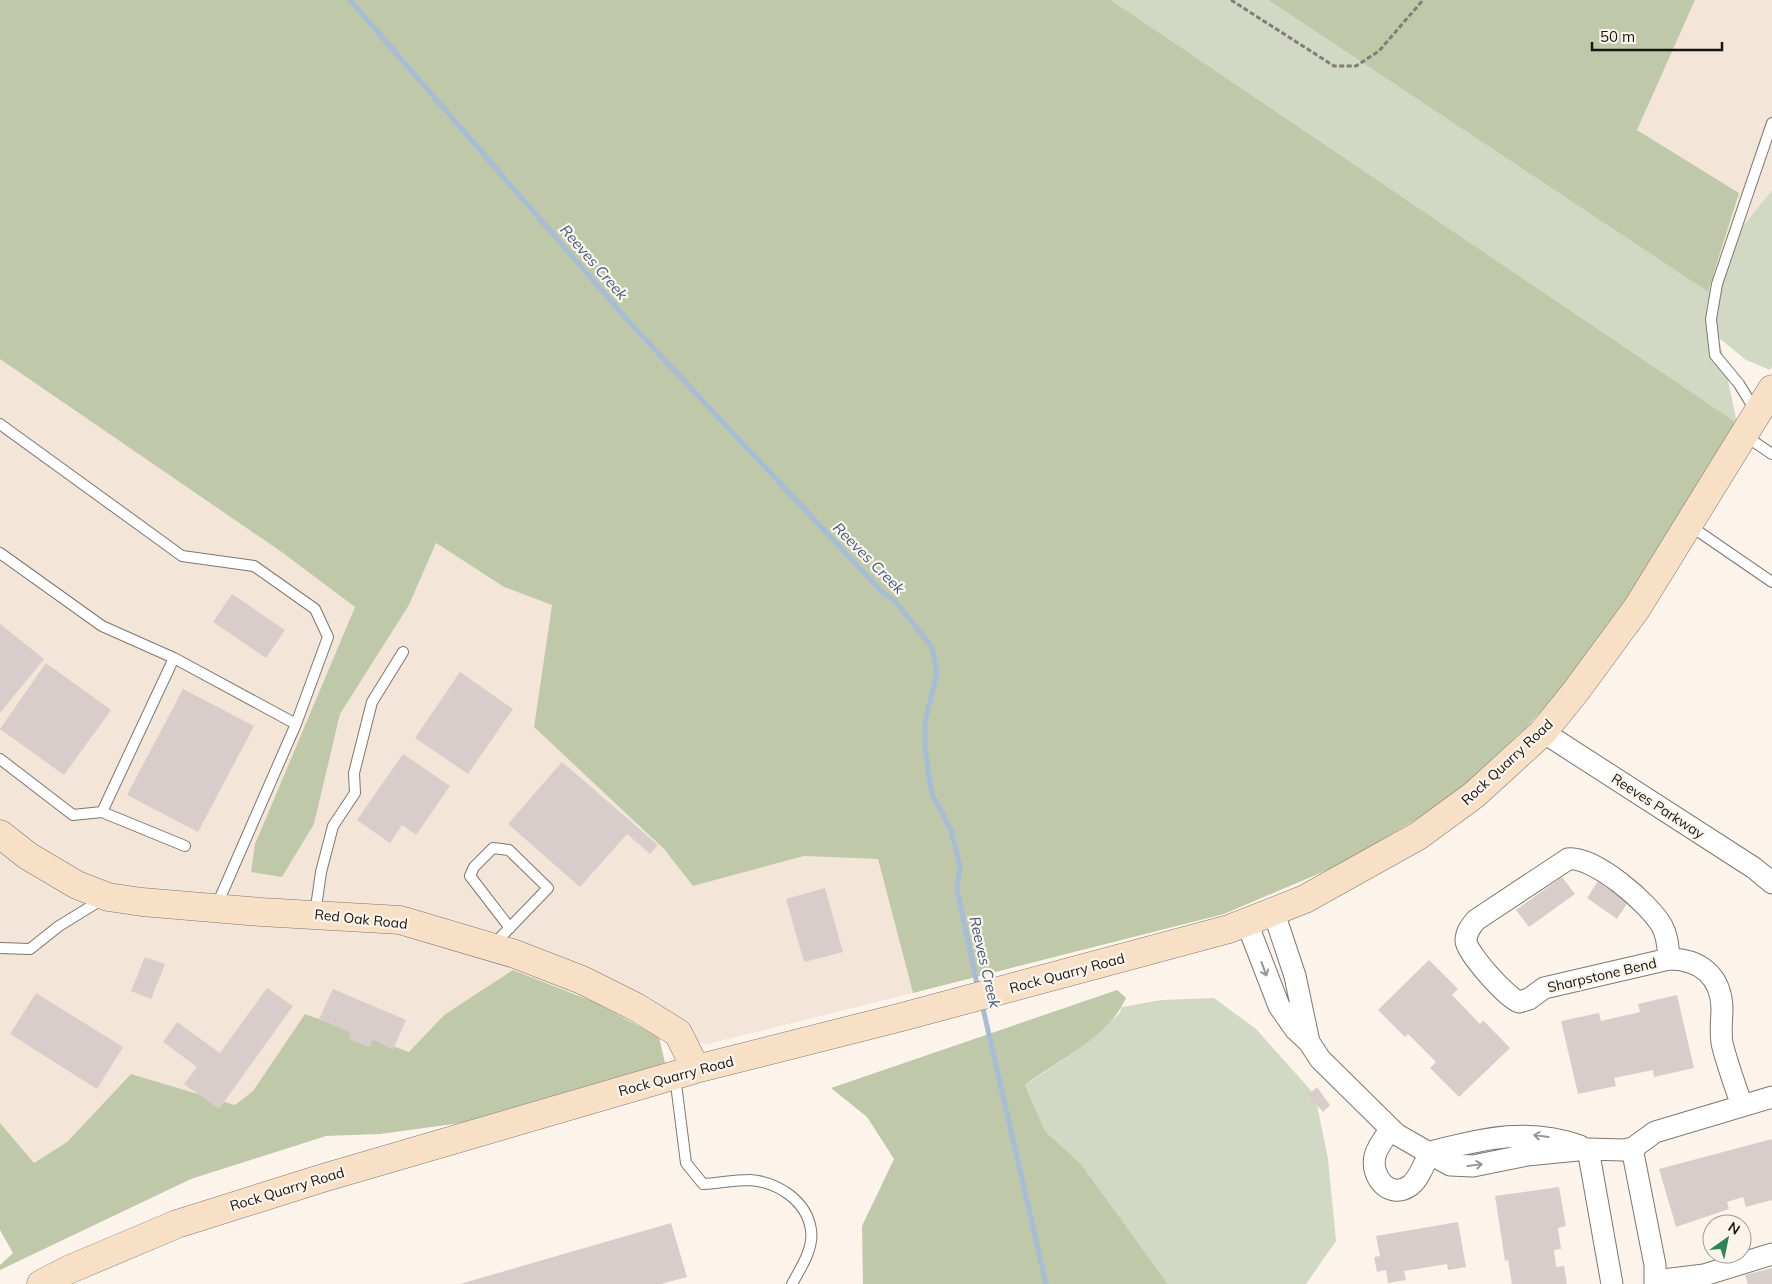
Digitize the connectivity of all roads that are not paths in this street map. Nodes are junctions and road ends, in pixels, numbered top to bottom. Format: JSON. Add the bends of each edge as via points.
{"nodes":[{"id":1,"x":1772,"y":123,"type":"edge"},
{"id":2,"x":1772,"y":389,"type":"edge"},
{"id":3,"x":0,"y":424,"type":"edge"},
{"id":4,"x":1750,"y":424,"type":"junction"},
{"id":5,"x":1772,"y":454,"type":"edge"},
{"id":6,"x":1688,"y":524,"type":"junction"},
{"id":7,"x":0,"y":554,"type":"edge"},
{"id":8,"x":1772,"y":582,"type":"edge"},
{"id":9,"x":403,"y":652,"type":"dead end"},
{"id":10,"x":174,"y":658,"type":"junction"},
{"id":11,"x":296,"y":724,"type":"junction"},
{"id":12,"x":1543,"y":732,"type":"junction"},
{"id":13,"x":0,"y":760,"type":"edge"},
{"id":14,"x":102,"y":812,"type":"junction"},
{"id":15,"x":0,"y":834,"type":"edge"},
{"id":16,"x":185,"y":846,"type":"dead end"},
{"id":17,"x":1772,"y":883,"type":"edge"},
{"id":18,"x":108,"y":897,"type":"junction"},
{"id":19,"x":216,"y":908,"type":"junction"},
{"id":20,"x":1274,"y":913,"type":"junction"},
{"id":21,"x":315,"y":914,"type":"junction"},
{"id":22,"x":1247,"y":923,"type":"junction"},
{"id":23,"x":501,"y":938,"type":"junction"},
{"id":24,"x":0,"y":948,"type":"edge"},
{"id":25,"x":1670,"y":959,"type":"junction"},
{"id":26,"x":1310,"y":1042,"type":"junction"},
{"id":27,"x":685,"y":1072,"type":"junction"},
{"id":28,"x":1772,"y":1097,"type":"edge"},
{"id":29,"x":1742,"y":1106,"type":"junction"},
{"id":30,"x":1390,"y":1129,"type":"junction"},
{"id":31,"x":1632,"y":1148,"type":"junction"},
{"id":32,"x":1588,"y":1149,"type":"junction"},
{"id":33,"x":1430,"y":1152,"type":"junction"},
{"id":34,"x":1772,"y":1254,"type":"edge"},
{"id":35,"x":1701,"y":1280,"type":"edge"},
{"id":36,"x":1655,"y":1282,"type":"edge"},
{"id":37,"x":40,"y":1284,"type":"edge"},
{"id":38,"x":792,"y":1284,"type":"edge"},
{"id":39,"x":1612,"y":1284,"type":"edge"}],
"edges":[{"from":1,"to":4,"type":"lane","via":[[1717,284],[1710,319],[1716,355],[1739,384]]},
{"from":2,"to":4,"type":"street","name":"Rock Quarry Road"},
{"from":3,"to":11,"type":"lane","via":[[182,556],[254,566],[316,610],[328,637]]},
{"from":4,"to":5,"type":"lane"},
{"from":4,"to":6,"type":"street","name":"Rock Quarry Road"},
{"from":6,"to":8,"type":"lane"},
{"from":6,"to":12,"type":"street","name":"Rock Quarry Road","via":[[1636,608]]},
{"from":7,"to":10,"type":"lane","via":[[102,626]]},
{"from":9,"to":21,"type":"lane","via":[[372,702],[354,773],[355,793],[333,826],[321,872]]},
{"from":10,"to":11,"type":"lane"},
{"from":10,"to":14,"type":"lane"},
{"from":11,"to":19,"type":"lane"},
{"from":12,"to":17,"type":"street","name":"Reeves Parkway","via":[[1754,868]]},
{"from":12,"to":20,"type":"street","name":"Rock Quarry Road","via":[[1474,795],[1418,836]]},
{"from":13,"to":14,"type":"lane","via":[[73,815]]},
{"from":14,"to":16,"type":"lane"},
{"from":15,"to":18,"type":"street","name":"Red Oak Road","via":[[28,856],[77,885]]},
{"from":18,"to":19,"type":"street","name":"Red Oak Road"},
{"from":18,"to":24,"type":"lane","via":[[59,926],[30,949]]},
{"from":19,"to":21,"type":"street","name":"Red Oak Road"},
{"from":20,"to":22,"type":"street","name":"Rock Quarry Road"},
{"from":20,"to":26,"type":"street","via":[[1299,989]]},
{"from":21,"to":23,"type":"street","name":"Red Oak Road","via":[[400,920]]},
{"from":22,"to":26,"type":"street","one_way":true,"via":[[1279,1006]]},
{"from":22,"to":27,"type":"street","name":"Rock Quarry Road","via":[[907,1016]]},
{"from":23,"to":23,"type":"lane","via":[[548,888],[508,850],[493,848],[474,867],[470,876]]},
{"from":23,"to":27,"type":"street","name":"Red Oak Road","via":[[636,1007],[678,1033]]},
{"from":25,"to":25,"type":"street","name":"Sharpstone Bend","via":[[1544,988],[1519,1002],[1507,996],[1468,948],[1466,935],[1476,920],[1568,859],[1579,859],[1598,868],[1651,911],[1665,932]]},
{"from":25,"to":29,"type":"street","name":"Sharpstone Bend","via":[[1700,966],[1714,977],[1722,1007],[1722,1044]]},
{"from":26,"to":30,"type":"street","via":[[1328,1067]]},
{"from":27,"to":37,"type":"street","name":"Rock Quarry Road","via":[[177,1224]]},
{"from":27,"to":38,"type":"lane","via":[[686,1163],[703,1184],[750,1180],[781,1188],[803,1208],[812,1231],[807,1257]]},
{"from":28,"to":29,"type":"street"},
{"from":29,"to":31,"type":"street","via":[[1655,1132]]},
{"from":30,"to":33,"type":"street"},
{"from":30,"to":33,"type":"street","via":[[1374,1164],[1377,1180],[1386,1187],[1394,1190],[1410,1186]]},
{"from":31,"to":32,"type":"street"},
{"from":31,"to":36,"type":"street","via":[[1656,1265]]},
{"from":32,"to":33,"type":"street","via":[[1463,1166],[1445,1163]]},
{"from":32,"to":39,"type":"street"},
{"from":34,"to":35,"type":"street"},
{"from":35,"to":36,"type":"street"}]}
